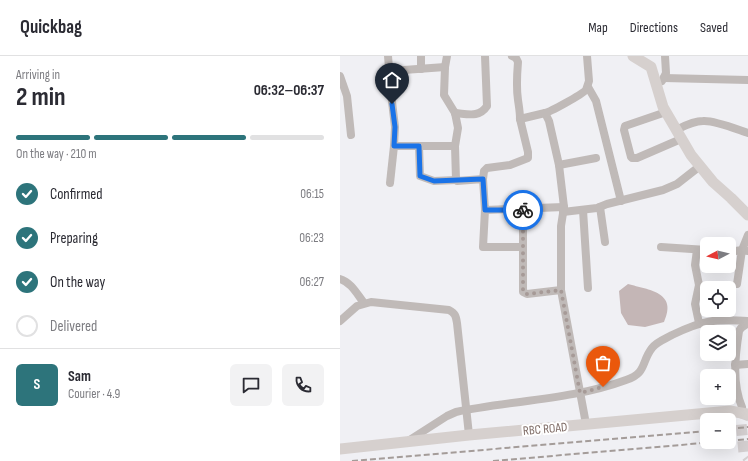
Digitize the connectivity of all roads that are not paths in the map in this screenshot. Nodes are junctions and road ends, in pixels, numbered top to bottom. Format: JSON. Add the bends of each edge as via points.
{"nodes":[{"id":1,"x":388,"y":56,"type":"edge"},
{"id":2,"x":421,"y":56,"type":"edge"},
{"id":3,"x":447,"y":56,"type":"edge"},
{"id":4,"x":485,"y":56,"type":"edge"},
{"id":5,"x":512,"y":56,"type":"edge"},
{"id":6,"x":587,"y":56,"type":"edge"},
{"id":7,"x":633,"y":56,"type":"edge"},
{"id":8,"x":665,"y":56,"type":"edge"},
{"id":9,"x":445,"y":67,"type":"junction"},
{"id":10,"x":420,"y":69,"type":"junction"},
{"id":11,"x":390,"y":71,"type":"junction"},
{"id":12,"x":340,"y":76,"type":"edge"},
{"id":13,"x":748,"y":80,"type":"edge"},
{"id":14,"x":661,"y":82,"type":"junction"},
{"id":15,"x":588,"y":87,"type":"junction"},
{"id":16,"x":545,"y":112,"type":"junction"},
{"id":17,"x":666,"y":112,"type":"junction"},
{"id":18,"x":455,"y":113,"type":"junction"},
{"id":19,"x":520,"y":119,"type":"junction"},
{"id":20,"x":748,"y":133,"type":"edge"},
{"id":21,"x":678,"y":134,"type":"junction"},
{"id":22,"x":351,"y":135,"type":"dead end"},
{"id":23,"x":394,"y":146,"type":"junction"},
{"id":24,"x":419,"y":146,"type":"junction"},
{"id":25,"x":455,"y":146,"type":"junction"},
{"id":26,"x":596,"y":158,"type":"dead end"},
{"id":27,"x":559,"y":165,"type":"junction"},
{"id":28,"x":700,"y":166,"type":"junction"},
{"id":29,"x":483,"y":179,"type":"junction"},
{"id":30,"x":456,"y":180,"type":"junction"},
{"id":31,"x":390,"y":183,"type":"dead end"},
{"id":32,"x":621,"y":201,"type":"junction"},
{"id":33,"x":600,"y":207,"type":"junction"},
{"id":34,"x":485,"y":210,"type":"junction"},
{"id":35,"x":523,"y":210,"type":"junction"},
{"id":36,"x":564,"y":210,"type":"junction"},
{"id":37,"x":583,"y":210,"type":"junction"},
{"id":38,"x":748,"y":215,"type":"edge"},
{"id":39,"x":748,"y":235,"type":"edge"},
{"id":40,"x":605,"y":242,"type":"dead end"},
{"id":41,"x":523,"y":247,"type":"junction"},
{"id":42,"x":661,"y":247,"type":"dead end"},
{"id":43,"x":697,"y":250,"type":"joint"},
{"id":44,"x":745,"y":251,"type":"edge"},
{"id":45,"x":340,"y":279,"type":"edge"},
{"id":46,"x":737,"y":284,"type":"dead end"},
{"id":47,"x":588,"y":288,"type":"dead end"},
{"id":48,"x":561,"y":290,"type":"junction"},
{"id":49,"x":364,"y":303,"type":"junction"},
{"id":50,"x":340,"y":321,"type":"edge"},
{"id":51,"x":748,"y":322,"type":"edge"},
{"id":52,"x":699,"y":323,"type":"junction"},
{"id":53,"x":748,"y":364,"type":"edge"},
{"id":54,"x":736,"y":365,"type":"junction"},
{"id":55,"x":580,"y":393,"type":"junction"},
{"id":56,"x":746,"y":407,"type":"edge"},
{"id":57,"x":466,"y":410,"type":"junction"},
{"id":58,"x":586,"y":424,"type":"junction"},
{"id":59,"x":469,"y":435,"type":"junction"},
{"id":60,"x":407,"y":441,"type":"junction"},
{"id":61,"x":340,"y":449,"type":"edge"}],
"edges":[{"from":1,"to":11,"type":"street"},
{"from":2,"to":10,"type":"street"},
{"from":3,"to":9,"type":"street"},
{"from":4,"to":18,"type":"street","via":[[487,106],[477,114]]},
{"from":5,"to":19,"type":"street","via":[[518,62]]},
{"from":6,"to":15,"type":"street"},
{"from":7,"to":14,"type":"street","via":[[651,67]]},
{"from":8,"to":14,"type":"street","via":[[666,73]]},
{"from":9,"to":10,"type":"street"},
{"from":9,"to":18,"type":"street","via":[[444,95]]},
{"from":10,"to":11,"type":"street"},
{"from":11,"to":23,"type":"street","via":[[395,127]]},
{"from":12,"to":22,"type":"street","via":[[348,102]]},
{"from":13,"to":14,"type":"street"},
{"from":14,"to":17,"type":"street","via":[[661,101]]},
{"from":15,"to":16,"type":"street","via":[[583,93],[550,112]]},
{"from":15,"to":32,"type":"street","via":[[596,101]]},
{"from":16,"to":19,"type":"street"},
{"from":16,"to":27,"type":"street"},
{"from":17,"to":21,"type":"street"},
{"from":17,"to":21,"type":"street","via":[[625,126],[631,157],[637,158]]},
{"from":18,"to":25,"type":"street","via":[[458,128]]},
{"from":19,"to":29,"type":"street","via":[[528,158],[510,165],[485,169]]},
{"from":20,"to":21,"type":"street","via":[[703,121],[692,123]]},
{"from":21,"to":28,"type":"street"},
{"from":23,"to":24,"type":"street"},
{"from":23,"to":31,"type":"street"},
{"from":24,"to":25,"type":"street"},
{"from":24,"to":30,"type":"street","via":[[420,176],[434,181]]},
{"from":25,"to":30,"type":"street"},
{"from":26,"to":27,"type":"street"},
{"from":27,"to":36,"type":"street"},
{"from":28,"to":32,"type":"street","via":[[677,184]]},
{"from":28,"to":38,"type":"street","via":[[712,182]]},
{"from":29,"to":30,"type":"street"},
{"from":29,"to":34,"type":"street"},
{"from":32,"to":33,"type":"street"},
{"from":33,"to":37,"type":"street"},
{"from":33,"to":40,"type":"street"},
{"from":34,"to":35,"type":"street"},
{"from":34,"to":41,"type":"street","via":[[483,247]]},
{"from":35,"to":36,"type":"street"},
{"from":35,"to":41,"type":"street"},
{"from":36,"to":37,"type":"street"},
{"from":36,"to":48,"type":"street"},
{"from":37,"to":47,"type":"street"},
{"from":39,"to":44,"type":"street"},
{"from":41,"to":48,"type":"street","via":[[524,294]]},
{"from":42,"to":43,"type":"street"},
{"from":43,"to":52,"type":"street","via":[[695,265],[698,285],[695,304]]},
{"from":44,"to":46,"type":"street"},
{"from":45,"to":49,"type":"street","via":[[352,287]]},
{"from":48,"to":55,"type":"street"},
{"from":49,"to":50,"type":"street"},
{"from":49,"to":57,"type":"street","via":[[449,310],[454,313]]},
{"from":51,"to":52,"type":"street","via":[[722,319]]},
{"from":51,"to":54,"type":"street","via":[[738,332]]},
{"from":52,"to":55,"type":"street","via":[[653,346],[640,373],[628,380]]},
{"from":53,"to":54,"type":"street"},
{"from":54,"to":56,"type":"street","via":[[738,397]]},
{"from":55,"to":57,"type":"street"},
{"from":55,"to":58,"type":"street"},
{"from":56,"to":58,"type":"street","name":"RBC ROAD","via":[[730,411]]},
{"from":57,"to":59,"type":"street"},
{"from":57,"to":60,"type":"street","via":[[447,416]]},
{"from":58,"to":59,"type":"street","name":"RBC ROAD"},
{"from":59,"to":60,"type":"street","name":"RBC ROAD"},
{"from":60,"to":61,"type":"street","name":"RBC ROAD"}]}
